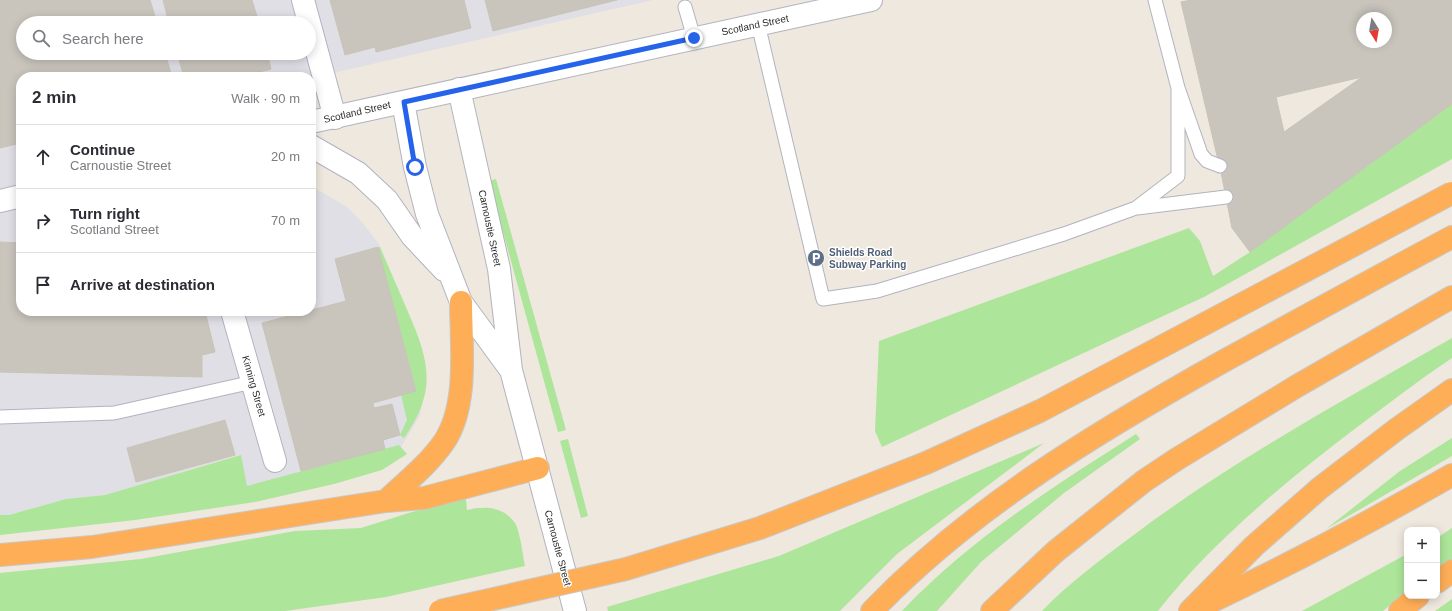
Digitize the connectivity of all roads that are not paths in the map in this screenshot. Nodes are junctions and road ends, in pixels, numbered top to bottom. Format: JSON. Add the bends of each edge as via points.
{"nodes":[{"id":1,"x":303,"y":0,"type":"edge"},
{"id":2,"x":871,"y":0,"type":"edge"},
{"id":3,"x":1155,"y":0,"type":"edge"},
{"id":4,"x":685,"y":7,"type":"dead end"},
{"id":5,"x":307,"y":16,"type":"edge"},
{"id":6,"x":758,"y":24,"type":"junction"},
{"id":7,"x":694,"y":38,"type":"junction"},
{"id":8,"x":316,"y":48,"type":"edge"},
{"id":9,"x":1178,"y":88,"type":"junction"},
{"id":10,"x":459,"y":89,"type":"junction"},
{"id":11,"x":404,"y":102,"type":"junction"},
{"id":12,"x":335,"y":118,"type":"junction"},
{"id":13,"x":316,"y":121,"type":"edge"},
{"id":14,"x":316,"y":149,"type":"edge"},
{"id":15,"x":1220,"y":166,"type":"dead end"},
{"id":16,"x":1452,"y":193,"type":"edge"},
{"id":17,"x":16,"y":197,"type":"edge"},
{"id":18,"x":1226,"y":197,"type":"dead end"},
{"id":19,"x":0,"y":201,"type":"edge"},
{"id":20,"x":1136,"y":208,"type":"junction"},
{"id":21,"x":1452,"y":237,"type":"edge"},
{"id":22,"x":450,"y":276,"type":"junction"},
{"id":23,"x":1452,"y":297,"type":"edge"},
{"id":24,"x":460,"y":302,"type":"junction"},
{"id":25,"x":233,"y":316,"type":"edge"},
{"id":26,"x":511,"y":370,"type":"junction"},
{"id":27,"x":252,"y":382,"type":"junction"},
{"id":28,"x":1452,"y":390,"type":"edge"},
{"id":29,"x":0,"y":417,"type":"edge"},
{"id":30,"x":275,"y":461,"type":"dead end"},
{"id":31,"x":538,"y":468,"type":"junction"},
{"id":32,"x":1452,"y":475,"type":"edge"},
{"id":33,"x":386,"y":501,"type":"junction"},
{"id":34,"x":0,"y":555,"type":"edge"},
{"id":35,"x":1452,"y":571,"type":"edge"},
{"id":36,"x":1440,"y":580,"type":"edge"},
{"id":37,"x":1414,"y":599,"type":"edge"},
{"id":38,"x":440,"y":611,"type":"edge"},
{"id":39,"x":575,"y":611,"type":"edge"},
{"id":40,"x":872,"y":611,"type":"edge"},
{"id":41,"x":992,"y":611,"type":"edge"},
{"id":42,"x":1191,"y":611,"type":"edge"},
{"id":43,"x":1400,"y":611,"type":"edge"}],
"edges":[{"from":1,"to":5,"type":"street"},
{"from":2,"to":6,"type":"street","name":"Scotland Street"},
{"from":3,"to":9,"type":"lane"},
{"from":4,"to":7,"type":"lane"},
{"from":6,"to":7,"type":"street","name":"Scotland Street"},
{"from":6,"to":20,"type":"lane","via":[[823,299],[877,291],[1021,248]]},
{"from":7,"to":10,"type":"street","name":"Scotland Street"},
{"from":8,"to":12,"type":"street"},
{"from":9,"to":15,"type":"lane","via":[[1202,154],[1207,161]]},
{"from":9,"to":20,"type":"lane","via":[[1178,176]]},
{"from":10,"to":11,"type":"street","name":"Scotland Street"},
{"from":10,"to":26,"type":"street","name":"Carnoustie Street","via":[[499,268]]},
{"from":11,"to":12,"type":"street","name":"Scotland Street"},
{"from":11,"to":22,"type":"street","name":"Carnoustie Street","via":[[415,167],[427,214]]},
{"from":12,"to":13,"type":"street","name":"Scotland Street"},
{"from":14,"to":22,"type":"street","name":"Carnoustie Street","via":[[358,173],[387,200],[412,236]]},
{"from":16,"to":38,"type":"highway","bridge":true,"via":[[1040,411],[926,463],[738,535],[626,569]]},
{"from":17,"to":19,"type":"street"},
{"from":18,"to":20,"type":"lane"},
{"from":21,"to":40,"type":"highway","via":[[1137,409],[1033,475],[955,535]]},
{"from":22,"to":24,"type":"street","name":"Carnoustie Street"},
{"from":23,"to":41,"type":"highway","via":[[1297,386],[1144,481],[1056,551]]},
{"from":24,"to":26,"type":"street","name":"Carnoustie Street"},
{"from":24,"to":33,"type":"highway","via":[[461,382],[458,413],[444,442],[425,465]]},
{"from":25,"to":27,"type":"street","name":"Kinning Street"},
{"from":26,"to":31,"type":"street","name":"Carnoustie Street"},
{"from":27,"to":29,"type":"lane","via":[[114,413]]},
{"from":27,"to":30,"type":"street","name":"Kinning Street"},
{"from":28,"to":42,"type":"highway","via":[[1320,488],[1254,546]]},
{"from":31,"to":33,"type":"highway","via":[[424,498]]},
{"from":31,"to":39,"type":"street","name":"Carnoustie Street"},
{"from":32,"to":42,"type":"highway","via":[[1261,578]]},
{"from":33,"to":34,"type":"highway","via":[[92,547]]},
{"from":35,"to":36,"type":"highway"},
{"from":37,"to":43,"type":"highway"}]}
